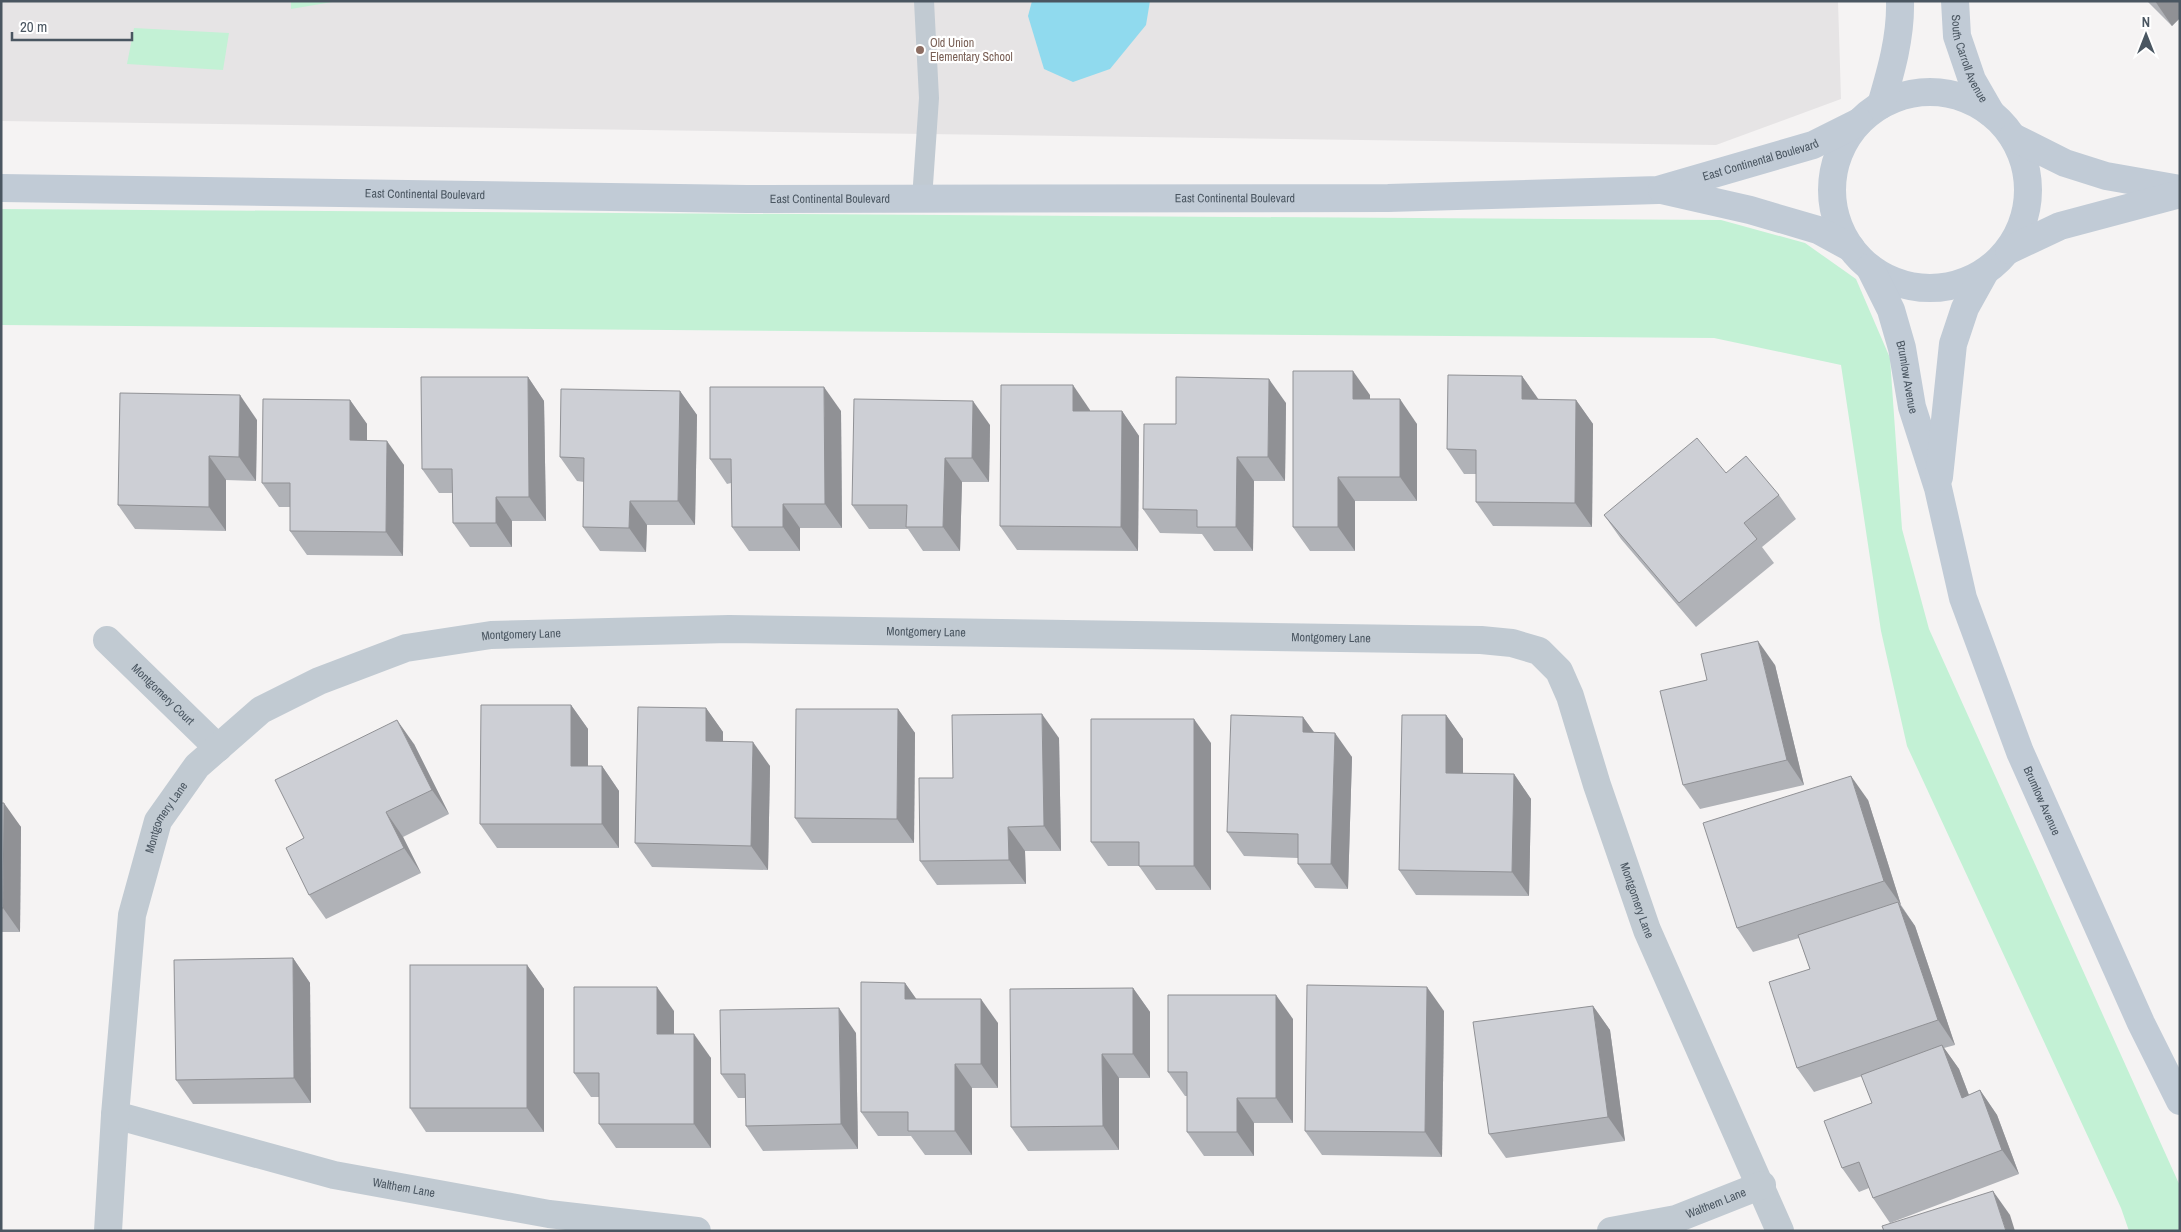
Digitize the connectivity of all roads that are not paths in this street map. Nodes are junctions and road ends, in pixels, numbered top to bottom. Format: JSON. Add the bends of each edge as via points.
{"nodes":[{"id":1,"x":924,"y":1,"type":"edge"},
{"id":2,"x":1900,"y":1,"type":"edge"},
{"id":3,"x":1955,"y":1,"type":"edge"},
{"id":4,"x":1881,"y":105,"type":"junction"},
{"id":5,"x":1991,"y":113,"type":"junction"},
{"id":6,"x":1859,"y":122,"type":"junction"},
{"id":7,"x":2013,"y":137,"type":"junction"},
{"id":8,"x":1,"y":188,"type":"edge"},
{"id":9,"x":2180,"y":189,"type":"edge"},
{"id":10,"x":1658,"y":190,"type":"junction"},
{"id":11,"x":2180,"y":194,"type":"edge"},
{"id":12,"x":922,"y":199,"type":"junction"},
{"id":13,"x":1851,"y":248,"type":"junction"},
{"id":14,"x":2009,"y":250,"type":"junction"},
{"id":15,"x":1870,"y":268,"type":"junction"},
{"id":16,"x":1985,"y":272,"type":"junction"},
{"id":17,"x":1938,"y":488,"type":"junction"},
{"id":18,"x":107,"y":640,"type":"dead end"},
{"id":19,"x":218,"y":748,"type":"junction"},
{"id":20,"x":2180,"y":1101,"type":"edge"},
{"id":21,"x":115,"y":1115,"type":"junction"},
{"id":22,"x":1762,"y":1185,"type":"junction"},
{"id":23,"x":108,"y":1231,"type":"edge"},
{"id":24,"x":697,"y":1231,"type":"edge"},
{"id":25,"x":1611,"y":1231,"type":"edge"},
{"id":26,"x":1780,"y":1231,"type":"edge"}],
"edges":[{"from":1,"to":12,"type":"lane","via":[[929,98]]},
{"from":2,"to":4,"type":"main road","via":[[1901,19],[1893,65]]},
{"from":3,"to":5,"type":"main road","name":"South Carroll Avenue","via":[[1957,36],[1972,80]]},
{"from":4,"to":5,"type":"main road","via":[[1908,94],[1937,92],[1966,99]]},
{"from":4,"to":6,"type":"main road"},
{"from":5,"to":7,"type":"main road"},
{"from":6,"to":10,"type":"main road","name":"East Continental Boulevard","via":[[1813,145]]},
{"from":6,"to":13,"type":"main road","via":[[1840,151],[1832,184],[1836,218]]},
{"from":7,"to":9,"type":"main road","via":[[2065,163],[2106,176]]},
{"from":7,"to":14,"type":"main road","via":[[2025,164],[2028,194],[2023,223]]},
{"from":8,"to":12,"type":"main road","name":"East Continental Boulevard"},
{"from":10,"to":12,"type":"main road","name":"East Continental Boulevard","via":[[1388,198]]},
{"from":10,"to":13,"type":"main road","name":"East Continental Boulevard","via":[[1750,210],[1818,230]]},
{"from":11,"to":14,"type":"main road","via":[[2060,226]]},
{"from":13,"to":15,"type":"main road"},
{"from":14,"to":16,"type":"main road"},
{"from":15,"to":16,"type":"main road","via":[[1897,282],[1927,288],[1958,284]]},
{"from":15,"to":17,"type":"main road","name":"Brumlow Avenue","via":[[1891,310],[1902,348],[1912,407]]},
{"from":16,"to":17,"type":"main road","name":"Brumlow Avenue","via":[[1965,308],[1953,344]]},
{"from":17,"to":20,"type":"main road","name":"Brumlow Avenue","via":[[1962,598],[2020,752],[2141,1023]]},
{"from":18,"to":19,"type":"street","name":"Montgomery Court"},
{"from":19,"to":21,"type":"street","name":"Montgomery Lane","via":[[197,766],[158,821],[144,866],[132,915]]},
{"from":19,"to":22,"type":"street","name":"Montgomery Lane","via":[[261,710],[319,681],[406,648],[490,635],[729,629],[1512,643],[1539,651],[1559,671],[1647,930]]},
{"from":21,"to":23,"type":"street","name":"Montgomery Lane"},
{"from":21,"to":24,"type":"street","name":"Walthem Lane","via":[[334,1175],[549,1214]]},
{"from":22,"to":25,"type":"street","name":"Walthem Lane","via":[[1676,1219]]},
{"from":22,"to":26,"type":"street","name":"Montgomery Lane"}]}
